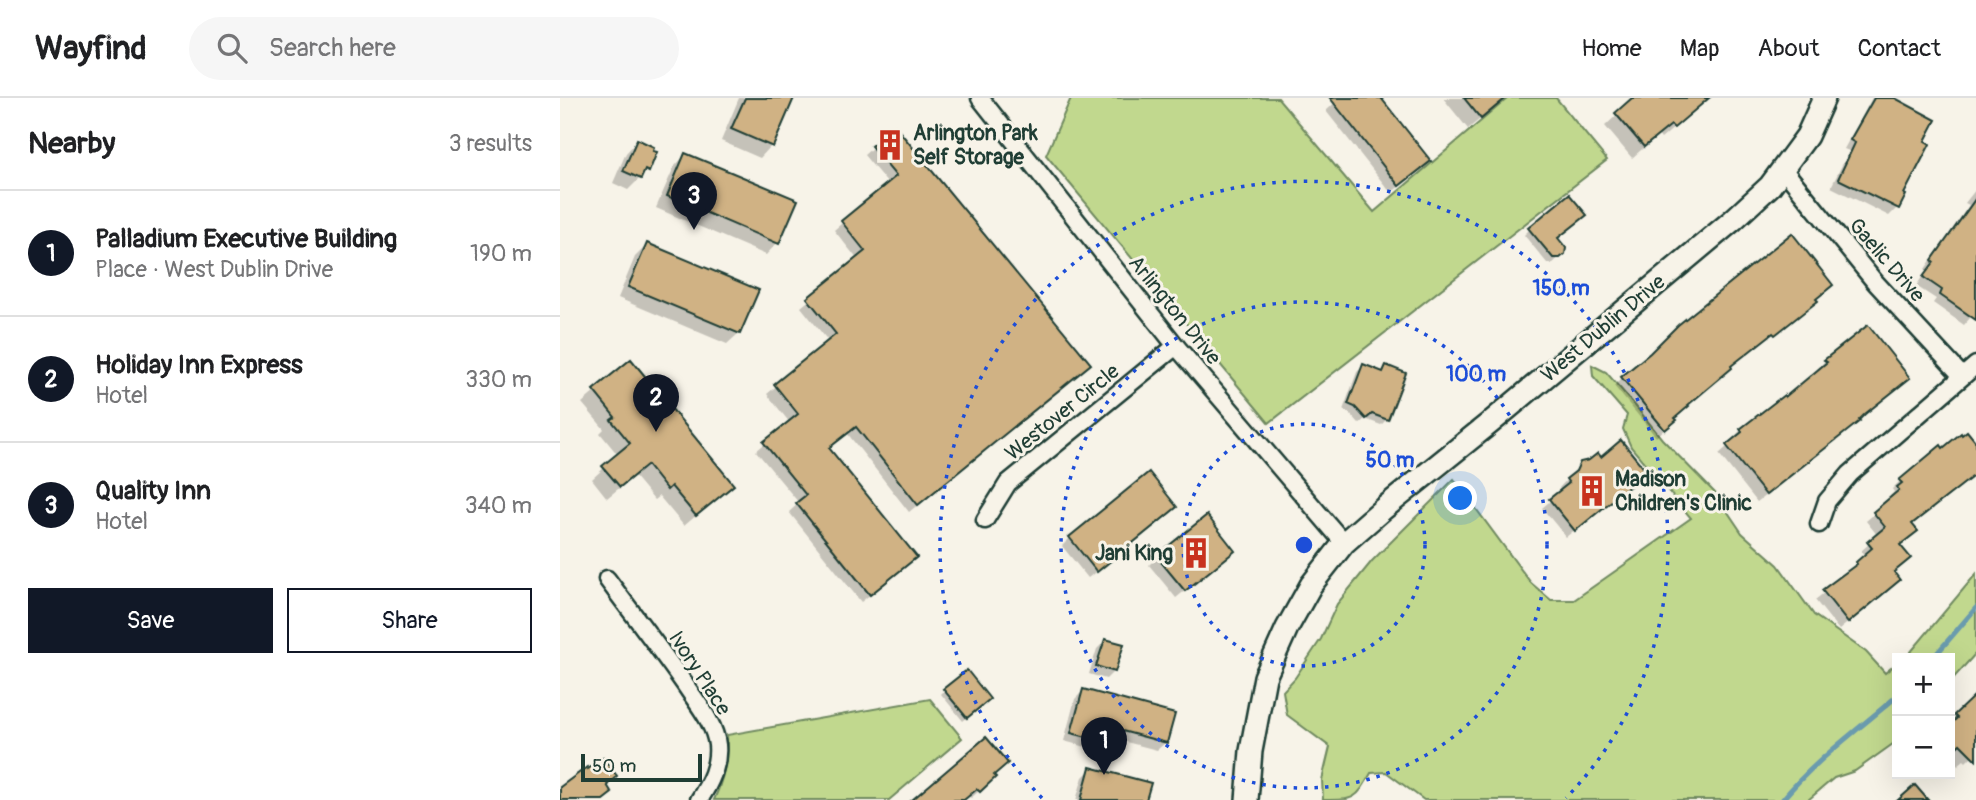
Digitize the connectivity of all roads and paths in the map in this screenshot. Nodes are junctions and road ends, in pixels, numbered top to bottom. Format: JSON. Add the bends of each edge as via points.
{"nodes":[{"id":1,"x":980,"y":98,"type":"edge"},
{"id":2,"x":1824,"y":98,"type":"edge"},
{"id":3,"x":1783,"y":169,"type":"junction"},
{"id":4,"x":1176,"y":346,"type":"junction"},
{"id":5,"x":1976,"y":365,"type":"edge"},
{"id":6,"x":1962,"y":376,"type":"junction"},
{"id":7,"x":985,"y":520,"type":"dead end"},
{"id":8,"x":1819,"y":524,"type":"dead end"},
{"id":9,"x":1344,"y":544,"type":"junction"},
{"id":10,"x":607,"y":579,"type":"dead end"},
{"id":11,"x":699,"y":800,"type":"edge"},
{"id":12,"x":1247,"y":800,"type":"edge"}],
"edges":[{"from":1,"to":4,"type":"street","name":"Arlington Drive"},
{"from":2,"to":3,"type":"street","name":"West Dublin Drive","via":[[1808,136]]},
{"from":3,"to":6,"type":"street","name":"Gaelic Drive","via":[[1875,282]]},
{"from":3,"to":9,"type":"street","name":"West Dublin Drive","via":[[1733,220]]},
{"from":4,"to":7,"type":"street","name":"Westover Circle","via":[[1008,483]]},
{"from":4,"to":9,"type":"street","name":"Arlington Drive"},
{"from":5,"to":6,"type":"street"},
{"from":6,"to":8,"type":"street","via":[[1850,474],[1827,501]]},
{"from":9,"to":12,"type":"street","name":"West Dublin Drive","via":[[1311,585],[1265,677],[1252,740]]},
{"from":10,"to":11,"type":"street","name":"Ivory Place","via":[[712,727],[716,762]]}]}
